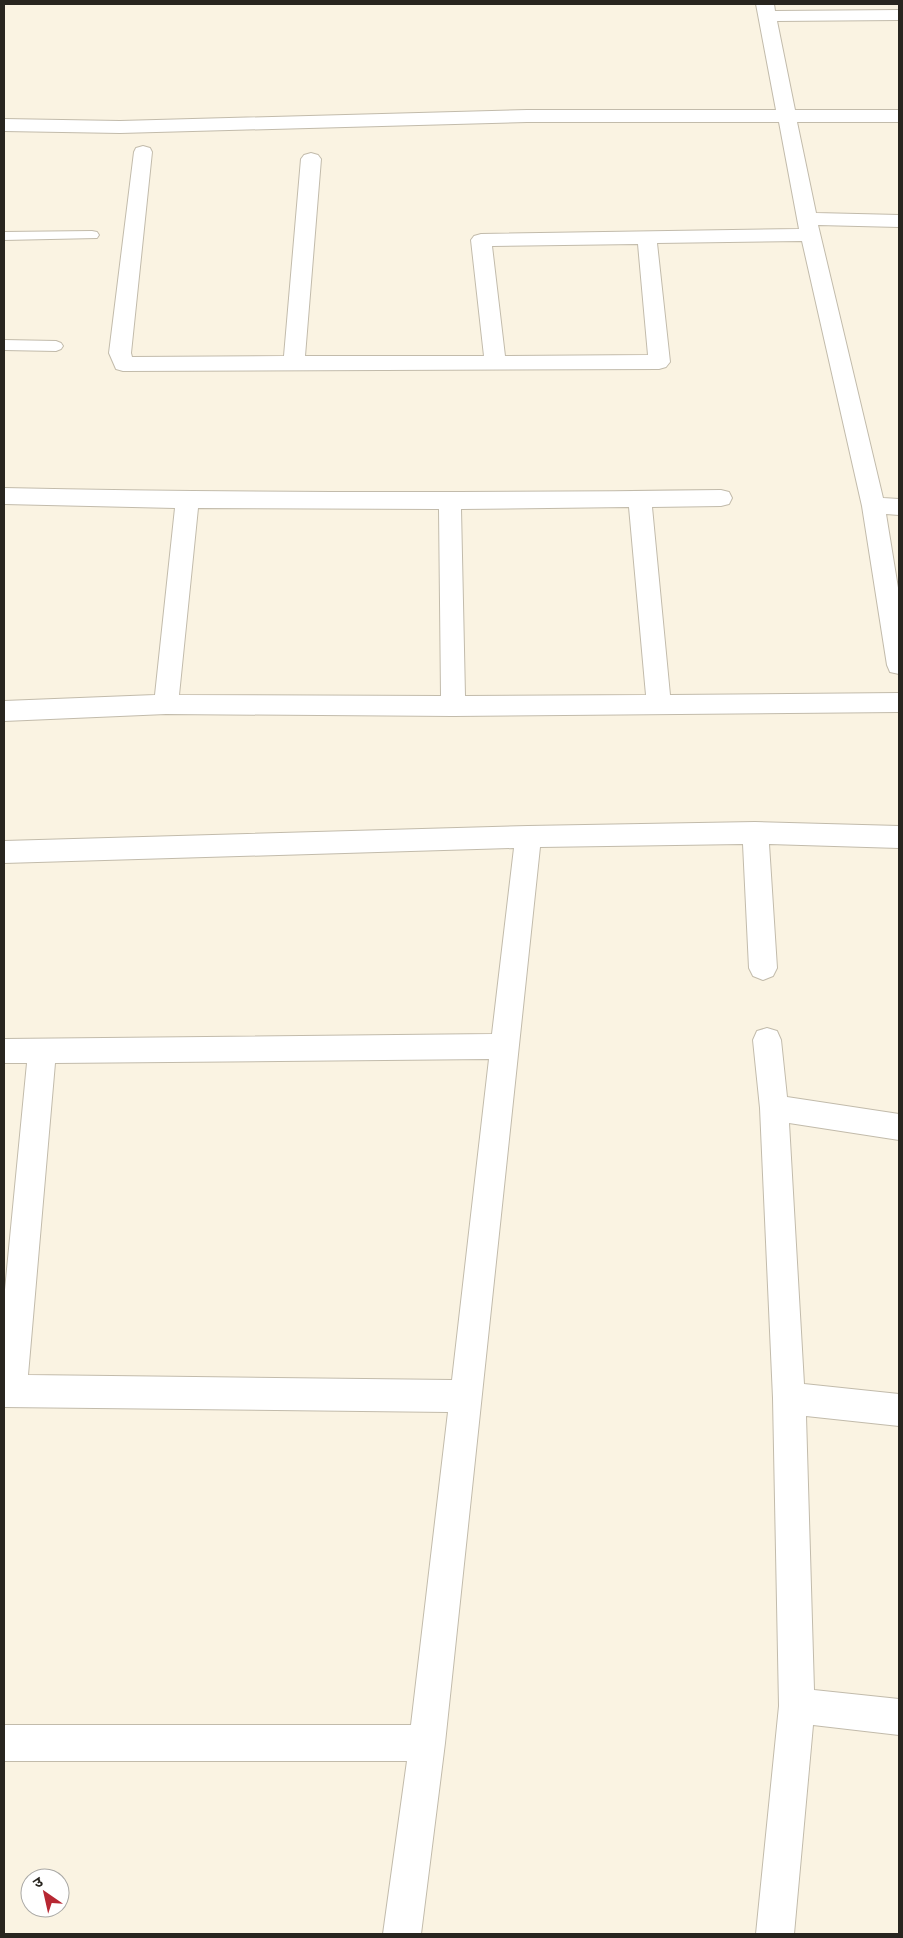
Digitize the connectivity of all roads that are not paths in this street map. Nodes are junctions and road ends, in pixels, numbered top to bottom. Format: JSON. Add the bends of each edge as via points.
{"nodes":[{"id":1,"x":766,"y":10,"type":"edge"},
{"id":2,"x":899,"y":15,"type":"edge"},
{"id":3,"x":787,"y":115,"type":"junction"},
{"id":4,"x":899,"y":116,"type":"edge"},
{"id":5,"x":4,"y":125,"type":"edge"},
{"id":6,"x":143,"y":152,"type":"dead end"},
{"id":7,"x":311,"y":159,"type":"dead end"},
{"id":8,"x":899,"y":221,"type":"edge"},
{"id":9,"x":809,"y":227,"type":"junction"},
{"id":10,"x":92,"y":235,"type":"dead end"},
{"id":11,"x":4,"y":236,"type":"edge"},
{"id":12,"x":647,"y":239,"type":"junction"},
{"id":13,"x":4,"y":345,"type":"edge"},
{"id":14,"x":56,"y":346,"type":"dead end"},
{"id":15,"x":294,"y":362,"type":"junction"},
{"id":16,"x":494,"y":363,"type":"junction"},
{"id":17,"x":4,"y":496,"type":"edge"},
{"id":18,"x":640,"y":498,"type":"junction"},
{"id":19,"x":721,"y":498,"type":"dead end"},
{"id":20,"x":186,"y":500,"type":"junction"},
{"id":21,"x":450,"y":501,"type":"junction"},
{"id":22,"x":873,"y":506,"type":"junction"},
{"id":23,"x":899,"y":507,"type":"edge"},
{"id":24,"x":899,"y":665,"type":"edge"},
{"id":25,"x":899,"y":703,"type":"edge"},
{"id":26,"x":166,"y":704,"type":"junction"},
{"id":27,"x":659,"y":704,"type":"junction"},
{"id":28,"x":453,"y":706,"type":"junction"},
{"id":29,"x":4,"y":711,"type":"edge"},
{"id":30,"x":756,"y":833,"type":"junction"},
{"id":31,"x":899,"y":836,"type":"edge"},
{"id":32,"x":528,"y":837,"type":"junction"},
{"id":33,"x":4,"y":852,"type":"edge"},
{"id":34,"x":763,"y":968,"type":"dead end"},
{"id":35,"x":767,"y":1040,"type":"dead end"},
{"id":36,"x":505,"y":1046,"type":"junction"},
{"id":37,"x":42,"y":1050,"type":"junction"},
{"id":38,"x":4,"y":1051,"type":"edge"},
{"id":39,"x":774,"y":1108,"type":"junction"},
{"id":40,"x":899,"y":1127,"type":"edge"},
{"id":41,"x":8,"y":1390,"type":"edge"},
{"id":42,"x":465,"y":1396,"type":"junction"},
{"id":43,"x":789,"y":1398,"type":"junction"},
{"id":44,"x":899,"y":1410,"type":"edge"},
{"id":45,"x":797,"y":1706,"type":"junction"},
{"id":46,"x":899,"y":1717,"type":"edge"},
{"id":47,"x":4,"y":1743,"type":"edge"},
{"id":48,"x":427,"y":1743,"type":"junction"},
{"id":49,"x":402,"y":1934,"type":"edge"},
{"id":50,"x":775,"y":1934,"type":"edge"}],
"edges":[{"from":1,"to":2,"type":"street"},
{"from":1,"to":3,"type":"street"},
{"from":3,"to":4,"type":"street"},
{"from":3,"to":5,"type":"street","via":[[527,116],[120,127]]},
{"from":3,"to":9,"type":"street"},
{"from":6,"to":15,"type":"street","via":[[120,353],[123,364]]},
{"from":7,"to":15,"type":"street"},
{"from":8,"to":9,"type":"street"},
{"from":9,"to":12,"type":"street"},
{"from":9,"to":22,"type":"street"},
{"from":10,"to":11,"type":"lane"},
{"from":12,"to":16,"type":"street","via":[[659,362]]},
{"from":12,"to":16,"type":"street","via":[[481,240]]},
{"from":13,"to":14,"type":"lane"},
{"from":15,"to":16,"type":"street"},
{"from":17,"to":20,"type":"street"},
{"from":18,"to":19,"type":"street"},
{"from":18,"to":21,"type":"street"},
{"from":18,"to":27,"type":"street"},
{"from":20,"to":21,"type":"street"},
{"from":20,"to":26,"type":"street"},
{"from":21,"to":28,"type":"street"},
{"from":22,"to":23,"type":"street"},
{"from":22,"to":24,"type":"street"},
{"from":25,"to":27,"type":"street"},
{"from":26,"to":28,"type":"street"},
{"from":26,"to":29,"type":"street"},
{"from":27,"to":28,"type":"street"},
{"from":30,"to":31,"type":"street"},
{"from":30,"to":32,"type":"street"},
{"from":30,"to":34,"type":"street"},
{"from":32,"to":33,"type":"street"},
{"from":32,"to":36,"type":"street"},
{"from":35,"to":39,"type":"street"},
{"from":36,"to":37,"type":"street"},
{"from":36,"to":42,"type":"street"},
{"from":37,"to":38,"type":"street"},
{"from":37,"to":41,"type":"street"},
{"from":39,"to":40,"type":"street"},
{"from":39,"to":43,"type":"street"},
{"from":41,"to":42,"type":"street"},
{"from":42,"to":48,"type":"street"},
{"from":43,"to":44,"type":"street"},
{"from":43,"to":45,"type":"street"},
{"from":45,"to":46,"type":"street"},
{"from":45,"to":50,"type":"street"},
{"from":47,"to":48,"type":"street"},
{"from":48,"to":49,"type":"street"}]}
